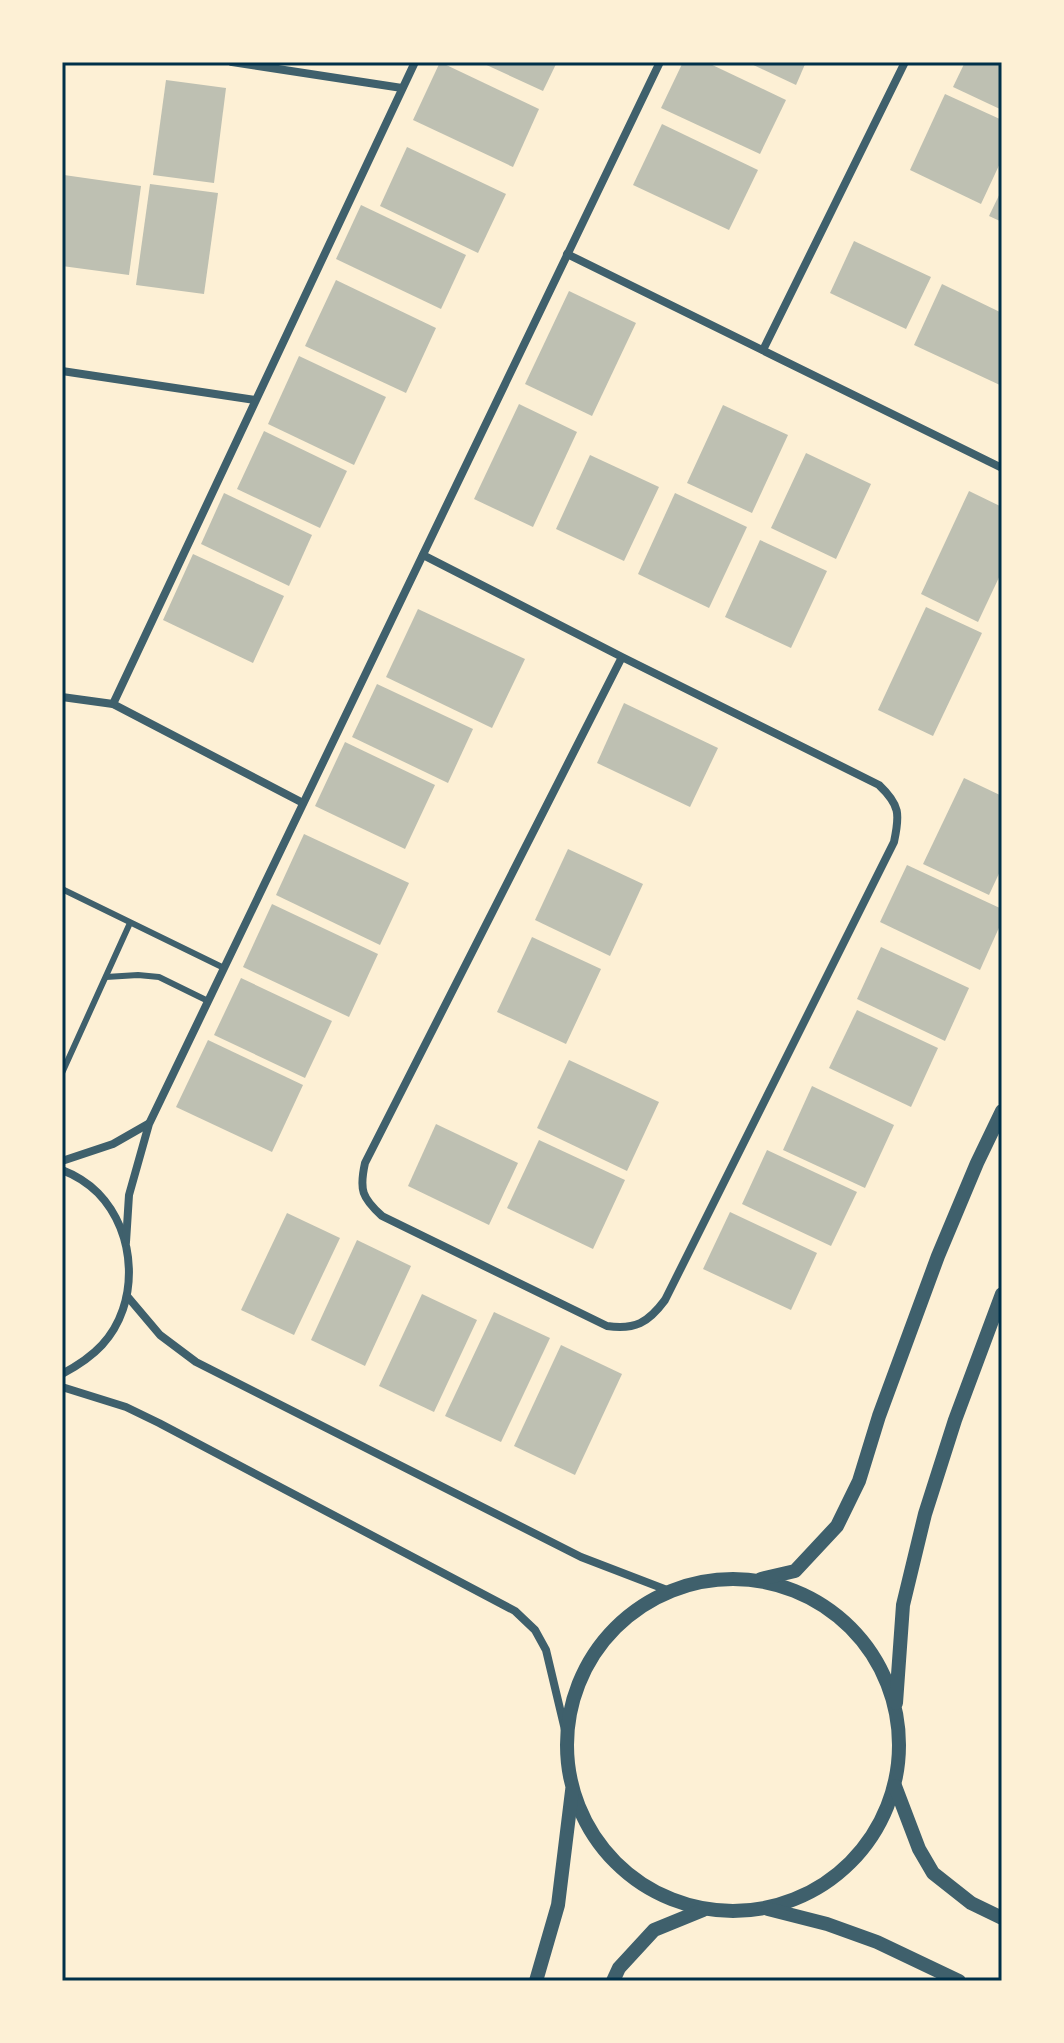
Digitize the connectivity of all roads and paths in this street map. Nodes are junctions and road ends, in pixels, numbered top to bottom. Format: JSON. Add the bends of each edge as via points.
{"nodes":[{"id":1,"x":232,"y":62,"type":"edge"},
{"id":2,"x":415,"y":62,"type":"edge"},
{"id":3,"x":660,"y":62,"type":"edge"},
{"id":4,"x":905,"y":62,"type":"edge"},
{"id":5,"x":402,"y":88,"type":"junction"},
{"id":6,"x":567,"y":254,"type":"junction"},
{"id":7,"x":763,"y":350,"type":"junction"},
{"id":8,"x":62,"y":371,"type":"edge"},
{"id":9,"x":255,"y":400,"type":"junction"},
{"id":10,"x":1002,"y":468,"type":"edge"},
{"id":11,"x":423,"y":555,"type":"junction"},
{"id":12,"x":622,"y":657,"type":"junction"},
{"id":13,"x":62,"y":697,"type":"edge"},
{"id":14,"x":113,"y":704,"type":"junction"},
{"id":15,"x":303,"y":803,"type":"junction"},
{"id":16,"x":62,"y":889,"type":"edge"},
{"id":17,"x":130,"y":923,"type":"junction"},
{"id":18,"x":224,"y":968,"type":"junction"},
{"id":19,"x":106,"y":977,"type":"junction"},
{"id":20,"x":208,"y":1001,"type":"junction"},
{"id":21,"x":62,"y":1073,"type":"edge"},
{"id":22,"x":1002,"y":1111,"type":"edge"},
{"id":23,"x":149,"y":1124,"type":"junction"},
{"id":24,"x":62,"y":1161,"type":"edge"},
{"id":25,"x":62,"y":1170,"type":"edge"},
{"id":26,"x":126,"y":1242,"type":"junction"},
{"id":27,"x":1002,"y":1294,"type":"edge"},
{"id":28,"x":127,"y":1296,"type":"junction"},
{"id":29,"x":62,"y":1374,"type":"edge"},
{"id":30,"x":62,"y":1387,"type":"edge"},
{"id":31,"x":761,"y":1579,"type":"junction"},
{"id":32,"x":667,"y":1590,"type":"junction"},
{"id":33,"x":896,"y":1707,"type":"junction"},
{"id":34,"x":566,"y":1734,"type":"junction"},
{"id":35,"x":895,"y":1786,"type":"junction"},
{"id":36,"x":572,"y":1791,"type":"junction"},
{"id":37,"x":767,"y":1909,"type":"junction"},
{"id":38,"x":703,"y":1910,"type":"junction"},
{"id":39,"x":1002,"y":1918,"type":"edge"},
{"id":40,"x":536,"y":1981,"type":"edge"},
{"id":41,"x":613,"y":1981,"type":"edge"},
{"id":42,"x":959,"y":1981,"type":"edge"}],
"edges":[{"from":1,"to":5,"type":"street"},
{"from":2,"to":5,"type":"street"},
{"from":3,"to":6,"type":"street"},
{"from":4,"to":7,"type":"street"},
{"from":5,"to":9,"type":"street"},
{"from":6,"to":7,"type":"street"},
{"from":6,"to":11,"type":"street"},
{"from":7,"to":10,"type":"street"},
{"from":8,"to":9,"type":"street"},
{"from":9,"to":14,"type":"street"},
{"from":11,"to":12,"type":"street"},
{"from":11,"to":15,"type":"street"},
{"from":12,"to":12,"type":"street","via":[[879,785],[897,806],[899,821],[894,842],[665,1300],[642,1323],[625,1328],[607,1326],[382,1216],[363,1196],[361,1180],[365,1163]]},
{"from":13,"to":14,"type":"street"},
{"from":14,"to":15,"type":"street"},
{"from":15,"to":18,"type":"street"},
{"from":16,"to":17,"type":"lane"},
{"from":17,"to":18,"type":"lane"},
{"from":17,"to":19,"type":"lane"},
{"from":18,"to":20,"type":"street"},
{"from":19,"to":20,"type":"lane","via":[[159,977]]},
{"from":19,"to":21,"type":"lane"},
{"from":20,"to":23,"type":"street"},
{"from":22,"to":31,"type":"street","via":[[938,1256],[859,1481],[837,1526],[795,1571]]},
{"from":23,"to":24,"type":"street","via":[[113,1144]]},
{"from":23,"to":26,"type":"street","via":[[129,1195]]},
{"from":25,"to":26,"type":"street","via":[[98,1193]]},
{"from":26,"to":28,"type":"street"},
{"from":27,"to":33,"type":"street","via":[[925,1514],[903,1605]]},
{"from":28,"to":29,"type":"street","via":[[103,1343]]},
{"from":28,"to":32,"type":"street","via":[[160,1335],[196,1362],[581,1557]]},
{"from":30,"to":34,"type":"street","via":[[159,1423],[515,1611],[546,1650]]},
{"from":31,"to":32,"type":"street","via":[[713,1578]]},
{"from":31,"to":33,"type":"street","via":[[808,1594],[848,1623],[878,1661]]},
{"from":32,"to":34,"type":"street","via":[[628,1614],[596,1648],[575,1689]]},
{"from":33,"to":35,"type":"street","via":[[900,1747]]},
{"from":34,"to":36,"type":"street"},
{"from":35,"to":37,"type":"street","via":[[877,1829],[849,1866],[811,1893]]},
{"from":35,"to":39,"type":"street","via":[[933,1873],[971,1903]]},
{"from":36,"to":38,"type":"street","via":[[591,1834],[621,1869],[659,1896]]},
{"from":36,"to":40,"type":"street","via":[[558,1905]]},
{"from":37,"to":38,"type":"street"},
{"from":37,"to":42,"type":"street","via":[[877,1942]]},
{"from":38,"to":41,"type":"street","via":[[654,1930]]}]}
